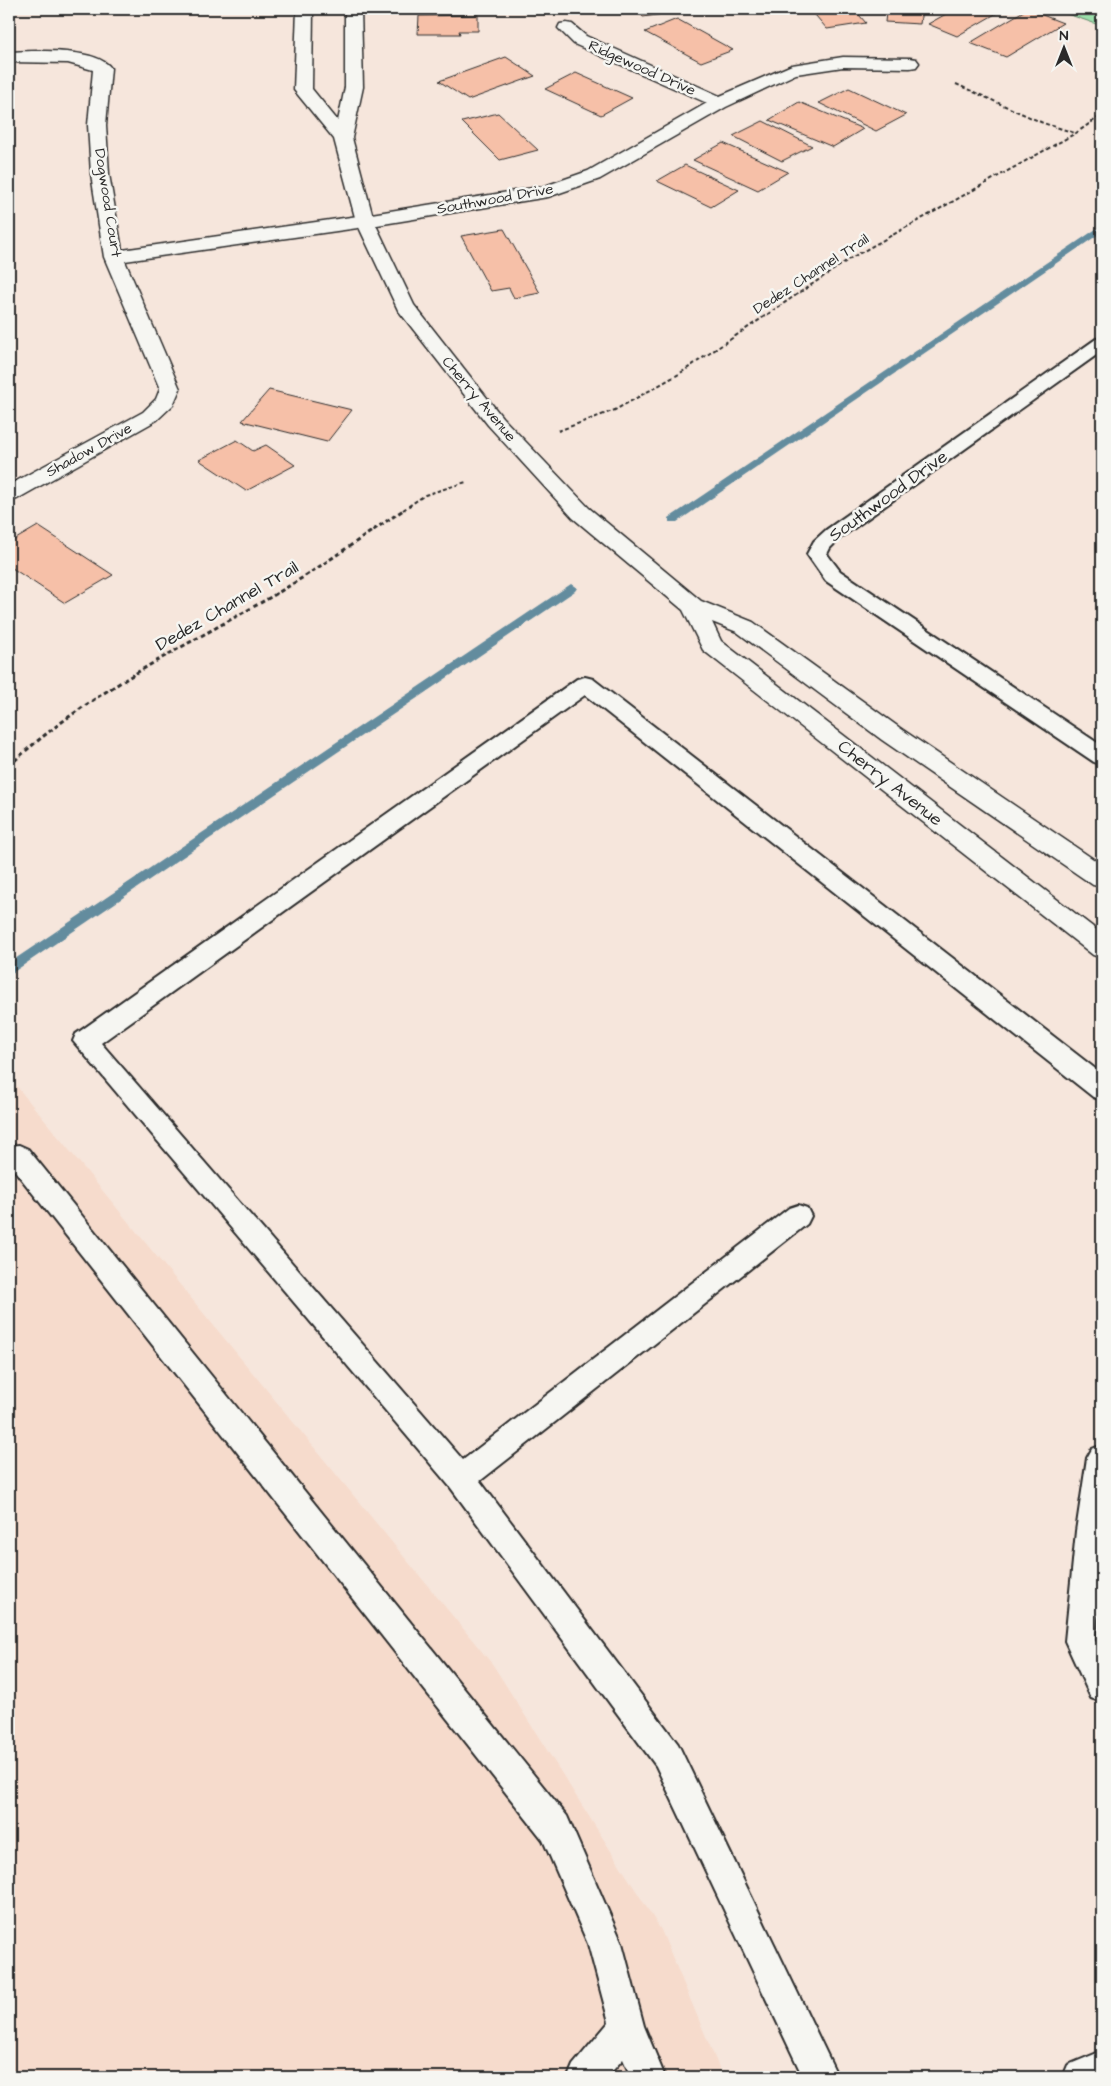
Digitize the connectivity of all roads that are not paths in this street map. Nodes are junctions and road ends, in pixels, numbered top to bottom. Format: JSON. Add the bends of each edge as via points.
{"nodes":[{"id":1,"x":305,"y":9,"type":"edge"},
{"id":2,"x":353,"y":9,"type":"edge"},
{"id":3,"x":566,"y":28,"type":"dead end"},
{"id":4,"x":9,"y":57,"type":"edge"},
{"id":5,"x":910,"y":63,"type":"dead end"},
{"id":6,"x":720,"y":103,"type":"junction"},
{"id":7,"x":343,"y":138,"type":"junction"},
{"id":8,"x":365,"y":221,"type":"junction"},
{"id":9,"x":114,"y":257,"type":"junction"},
{"id":10,"x":1102,"y":343,"type":"edge"},
{"id":11,"x":166,"y":401,"type":"joint"},
{"id":12,"x":9,"y":494,"type":"edge"},
{"id":13,"x":693,"y":606,"type":"junction"},
{"id":14,"x":1102,"y":756,"type":"edge"},
{"id":15,"x":1102,"y":878,"type":"edge"},
{"id":16,"x":1102,"y":948,"type":"edge"},
{"id":17,"x":1102,"y":1090,"type":"edge"},
{"id":18,"x":9,"y":1156,"type":"edge"},
{"id":19,"x":798,"y":1216,"type":"dead end"},
{"id":20,"x":1102,"y":1458,"type":"edge"},
{"id":21,"x":461,"y":1479,"type":"junction"},
{"id":22,"x":1102,"y":1687,"type":"edge"},
{"id":23,"x":627,"y":2027,"type":"junction"},
{"id":24,"x":1102,"y":2068,"type":"edge"},
{"id":25,"x":585,"y":2077,"type":"edge"},
{"id":26,"x":648,"y":2077,"type":"edge"},
{"id":27,"x":821,"y":2077,"type":"edge"},
{"id":28,"x":1080,"y":2077,"type":"edge"}],
"edges":[{"from":1,"to":7,"type":"main road","name":"Cherry Avenue","via":[[303,90]]},
{"from":2,"to":7,"type":"main road","name":"Cherry Avenue","via":[[354,87]]},
{"from":3,"to":6,"type":"main road","name":"Ridgewood Drive","via":[[580,40]]},
{"from":4,"to":9,"type":"main road","name":"Dogwood Court","via":[[67,57],[90,61],[102,68],[97,125],[100,174]]},
{"from":5,"to":6,"type":"main road","name":"Southwood Drive","via":[[815,64],[792,70]]},
{"from":6,"to":8,"type":"main road","name":"Southwood Drive","via":[[580,181],[532,195]]},
{"from":7,"to":8,"type":"main road","name":"Cherry Avenue"},
{"from":8,"to":9,"type":"main road","name":"Southwood Drive"},
{"from":8,"to":13,"type":"main road","name":"Cherry Avenue","via":[[405,306],[495,421],[581,513]]},
{"from":9,"to":11,"type":"main road","name":"Dogwood Court","via":[[170,389]]},
{"from":10,"to":14,"type":"lane","name":"Southwood Drive","via":[[833,534],[817,554],[833,576]]},
{"from":11,"to":12,"type":"main road","name":"Shadow Drive","via":[[150,416]]},
{"from":13,"to":15,"type":"main road","name":"Cherry Avenue","via":[[745,627],[892,734]]},
{"from":13,"to":16,"type":"main road","name":"Cherry Avenue","via":[[711,645]]},
{"from":17,"to":21,"type":"lane","via":[[584,684],[85,1041]]},
{"from":18,"to":23,"type":"lane","via":[[19,1156],[554,1828],[604,1943]]},
{"from":19,"to":21,"type":"lane"},
{"from":20,"to":22,"type":"lane","via":[[1080,1641]]},
{"from":21,"to":27,"type":"lane","via":[[667,1755]]},
{"from":23,"to":25,"type":"lane"},
{"from":23,"to":26,"type":"lane"},
{"from":24,"to":28,"type":"lane"}]}
